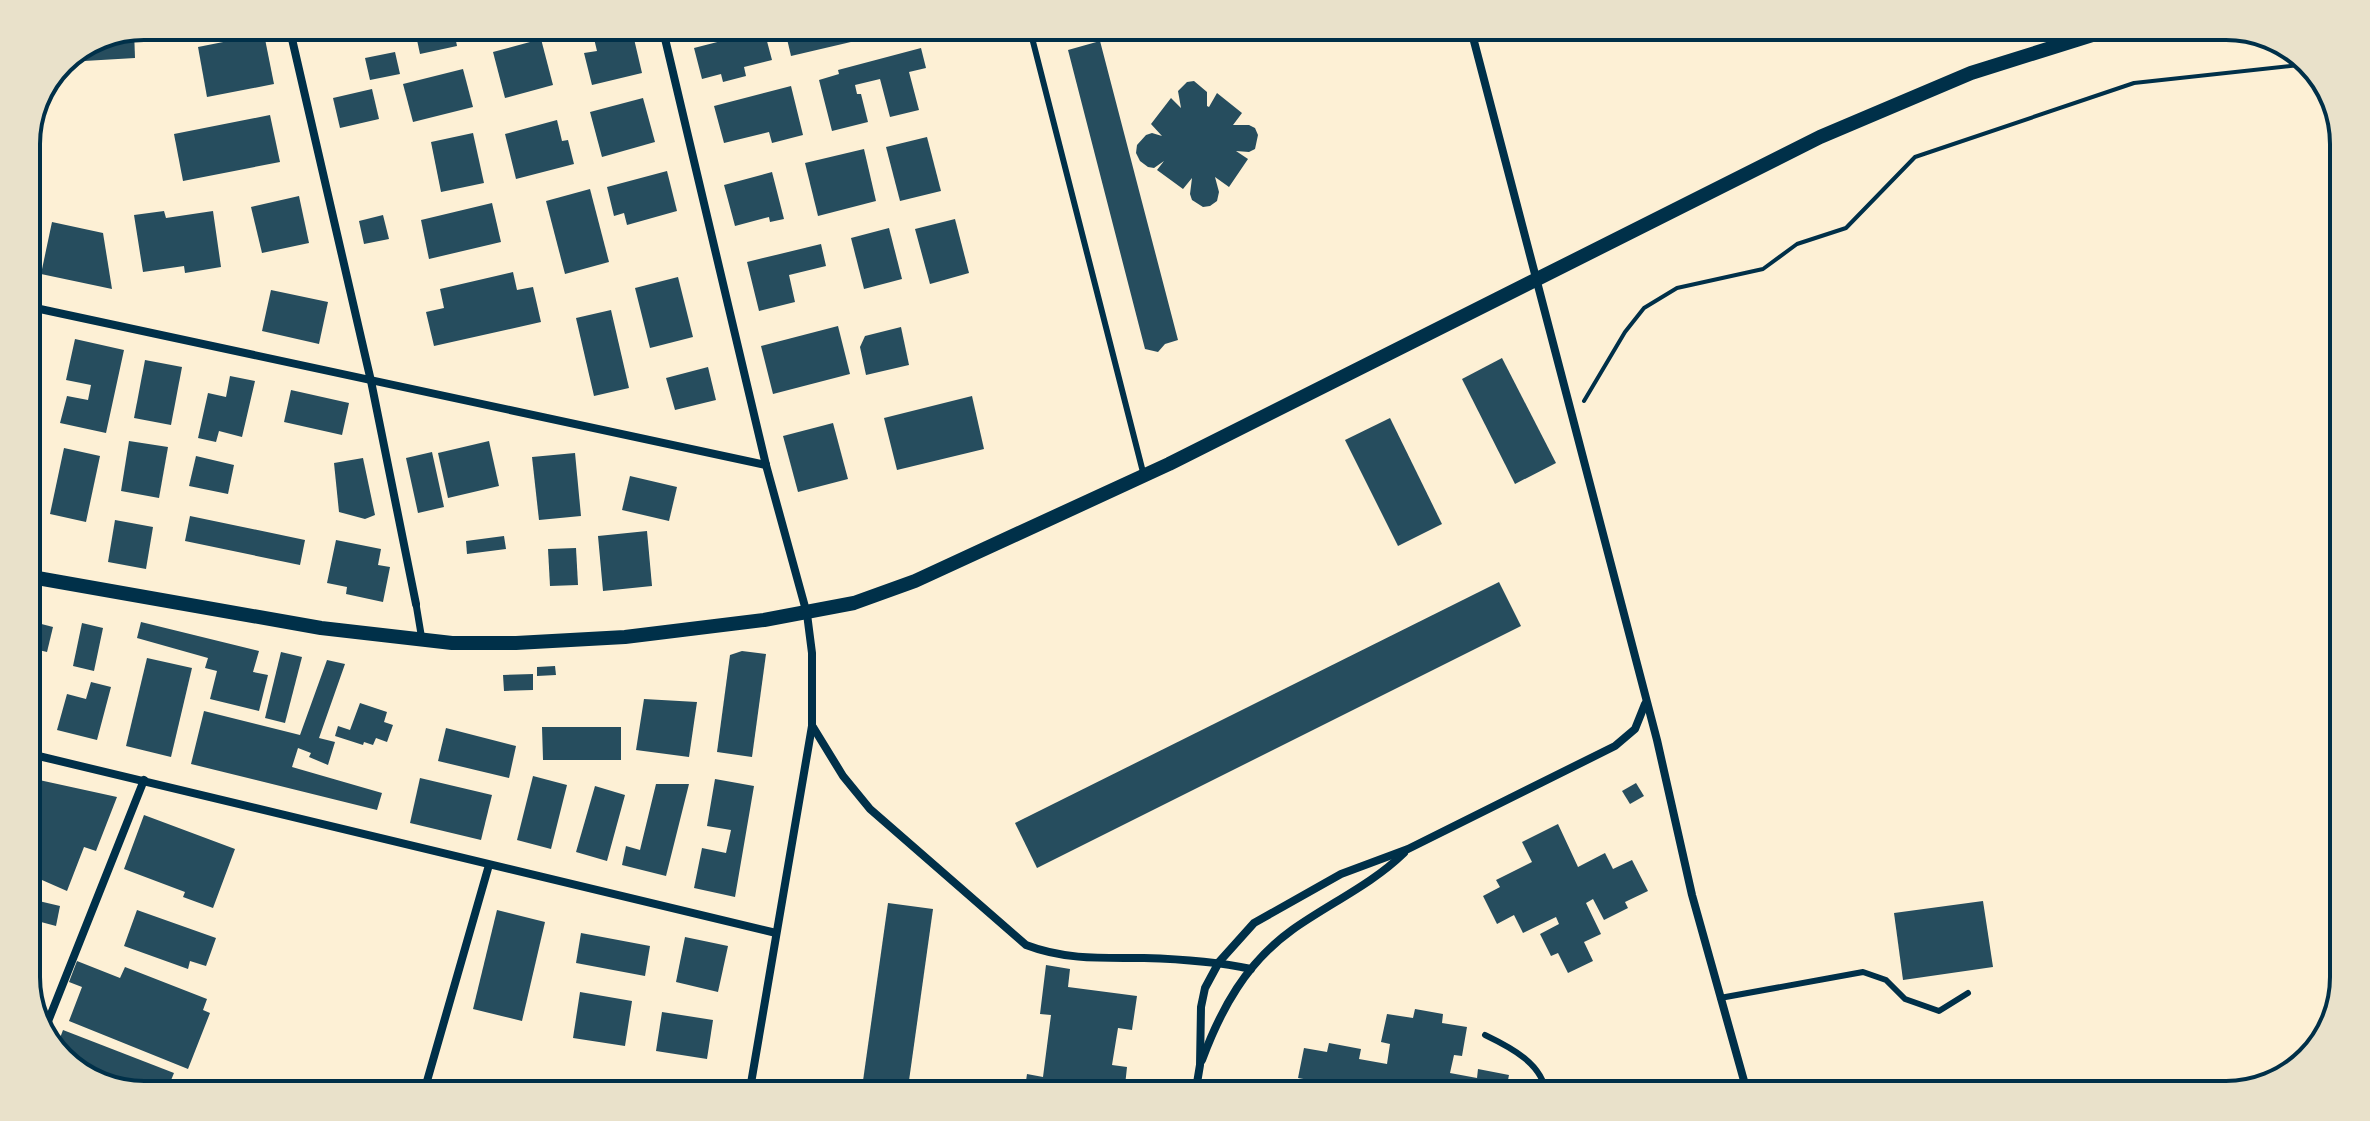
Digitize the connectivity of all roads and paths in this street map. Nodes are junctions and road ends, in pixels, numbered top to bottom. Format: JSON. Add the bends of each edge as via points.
{"nodes":[{"id":1,"x":292,"y":40,"type":"edge"},
{"id":2,"x":665,"y":40,"type":"edge"},
{"id":3,"x":1033,"y":40,"type":"edge"},
{"id":4,"x":1474,"y":40,"type":"edge"},
{"id":5,"x":2076,"y":40,"type":"edge"},
{"id":6,"x":2294,"y":66,"type":"edge"},
{"id":7,"x":1536,"y":280,"type":"junction"},
{"id":8,"x":40,"y":309,"type":"edge"},
{"id":9,"x":371,"y":381,"type":"junction"},
{"id":10,"x":1583,"y":403,"type":"dead end"},
{"id":11,"x":766,"y":465,"type":"junction"},
{"id":12,"x":1144,"y":476,"type":"junction"},
{"id":13,"x":40,"y":578,"type":"edge"},
{"id":14,"x":416,"y":604,"type":"joint"},
{"id":15,"x":807,"y":614,"type":"junction"},
{"id":16,"x":422,"y":640,"type":"junction"},
{"id":17,"x":1646,"y":700,"type":"junction"},
{"id":18,"x":812,"y":726,"type":"junction"},
{"id":19,"x":40,"y":756,"type":"edge"},
{"id":20,"x":144,"y":780,"type":"junction"},
{"id":21,"x":1408,"y":849,"type":"junction"},
{"id":22,"x":489,"y":865,"type":"junction"},
{"id":23,"x":776,"y":933,"type":"junction"},
{"id":24,"x":1219,"y":962,"type":"junction"},
{"id":25,"x":1251,"y":969,"type":"junction"},
{"id":26,"x":1968,"y":993,"type":"dead end"},
{"id":27,"x":1720,"y":998,"type":"junction"},
{"id":28,"x":49,"y":1018,"type":"edge"},
{"id":29,"x":1485,"y":1035,"type":"dead end"},
{"id":30,"x":1200,"y":1065,"type":"junction"},
{"id":31,"x":427,"y":1081,"type":"edge"},
{"id":32,"x":751,"y":1081,"type":"edge"},
{"id":33,"x":1197,"y":1081,"type":"edge"},
{"id":34,"x":1542,"y":1081,"type":"edge"},
{"id":35,"x":1744,"y":1081,"type":"edge"}],
"edges":[{"from":1,"to":9,"type":"street"},
{"from":2,"to":11,"type":"street"},
{"from":3,"to":12,"type":"lane"},
{"from":4,"to":7,"type":"street"},
{"from":5,"to":7,"type":"street","via":[[1878,110]]},
{"from":6,"to":10,"type":"path","via":[[2134,83],[1915,157],[1846,228],[1797,244],[1763,269],[1677,288],[1644,308]]},
{"from":7,"to":12,"type":"street"},
{"from":7,"to":17,"type":"street"},
{"from":8,"to":9,"type":"street"},
{"from":9,"to":11,"type":"street"},
{"from":9,"to":14,"type":"street"},
{"from":11,"to":15,"type":"street"},
{"from":12,"to":15,"type":"street","via":[[915,581]]},
{"from":13,"to":16,"type":"street","via":[[321,628]]},
{"from":14,"to":16,"type":"street"},
{"from":15,"to":16,"type":"street","via":[[625,637],[485,644]]},
{"from":15,"to":18,"type":"street"},
{"from":17,"to":21,"type":"street","via":[[1640,723],[1615,746]]},
{"from":17,"to":27,"type":"street"},
{"from":18,"to":23,"type":"street"},
{"from":18,"to":24,"type":"street","via":[[870,809],[1026,945],[1083,958]]},
{"from":19,"to":20,"type":"street"},
{"from":20,"to":22,"type":"street"},
{"from":20,"to":28,"type":"street"},
{"from":21,"to":24,"type":"street","via":[[1341,874],[1259,920]]},
{"from":21,"to":25,"type":"street","via":[[1368,884],[1281,939]]},
{"from":22,"to":23,"type":"street"},
{"from":22,"to":31,"type":"street"},
{"from":23,"to":32,"type":"street"},
{"from":24,"to":25,"type":"street"},
{"from":24,"to":30,"type":"street","via":[[1203,996]]},
{"from":25,"to":30,"type":"street","via":[[1221,1012]]},
{"from":26,"to":27,"type":"lane","via":[[1939,1011],[1905,999],[1886,980],[1863,972]]},
{"from":27,"to":35,"type":"street"},
{"from":29,"to":34,"type":"lane","via":[[1518,1051]]},
{"from":30,"to":33,"type":"street"}]}
